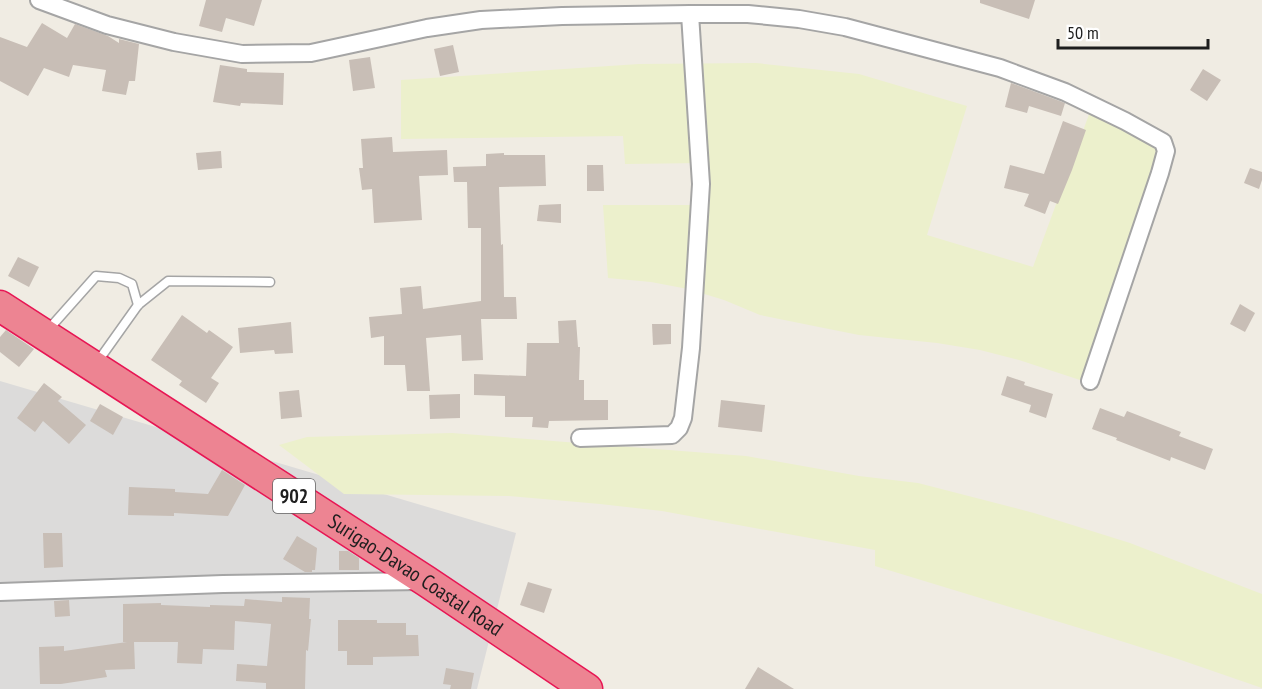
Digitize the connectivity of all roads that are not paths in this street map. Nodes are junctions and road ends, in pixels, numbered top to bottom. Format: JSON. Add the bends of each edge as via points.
{"nodes":[{"id":1,"x":39,"y":0,"type":"edge"},
{"id":2,"x":690,"y":14,"type":"junction"},
{"id":3,"x":270,"y":282,"type":"dead end"},
{"id":4,"x":138,"y":305,"type":"junction"},
{"id":5,"x":0,"y":306,"type":"edge"},
{"id":6,"x":44,"y":334,"type":"junction"},
{"id":7,"x":94,"y":366,"type":"junction"},
{"id":8,"x":1090,"y":381,"type":"dead end"},
{"id":9,"x":580,"y":438,"type":"dead end"},
{"id":10,"x":426,"y":581,"type":"junction"},
{"id":11,"x":0,"y":592,"type":"edge"},
{"id":12,"x":587,"y":689,"type":"edge"}],
"edges":[{"from":1,"to":2,"type":"street","via":[[107,26],[242,54],[311,53],[481,20]]},
{"from":2,"to":8,"type":"street","via":[[748,14],[845,27],[1000,68],[1065,92],[1162,142],[1166,151],[1160,173]]},
{"from":2,"to":9,"type":"street","via":[[701,184],[683,418],[672,435]]},
{"from":3,"to":4,"type":"lane","via":[[168,281]]},
{"from":4,"to":6,"type":"lane","via":[[132,284],[119,278],[96,276]]},
{"from":4,"to":7,"type":"lane"},
{"from":5,"to":6,"type":"highway","name":"Surigao-Davao Coastal Road","number":"902"},
{"from":6,"to":7,"type":"highway","name":"Surigao-Davao Coastal Road","number":"902"},
{"from":7,"to":10,"type":"highway","name":"Surigao-Davao Coastal Road","number":"902"},
{"from":10,"to":11,"type":"street"},
{"from":10,"to":12,"type":"highway","name":"Surigao-Davao Coastal Road","number":"902"}]}
